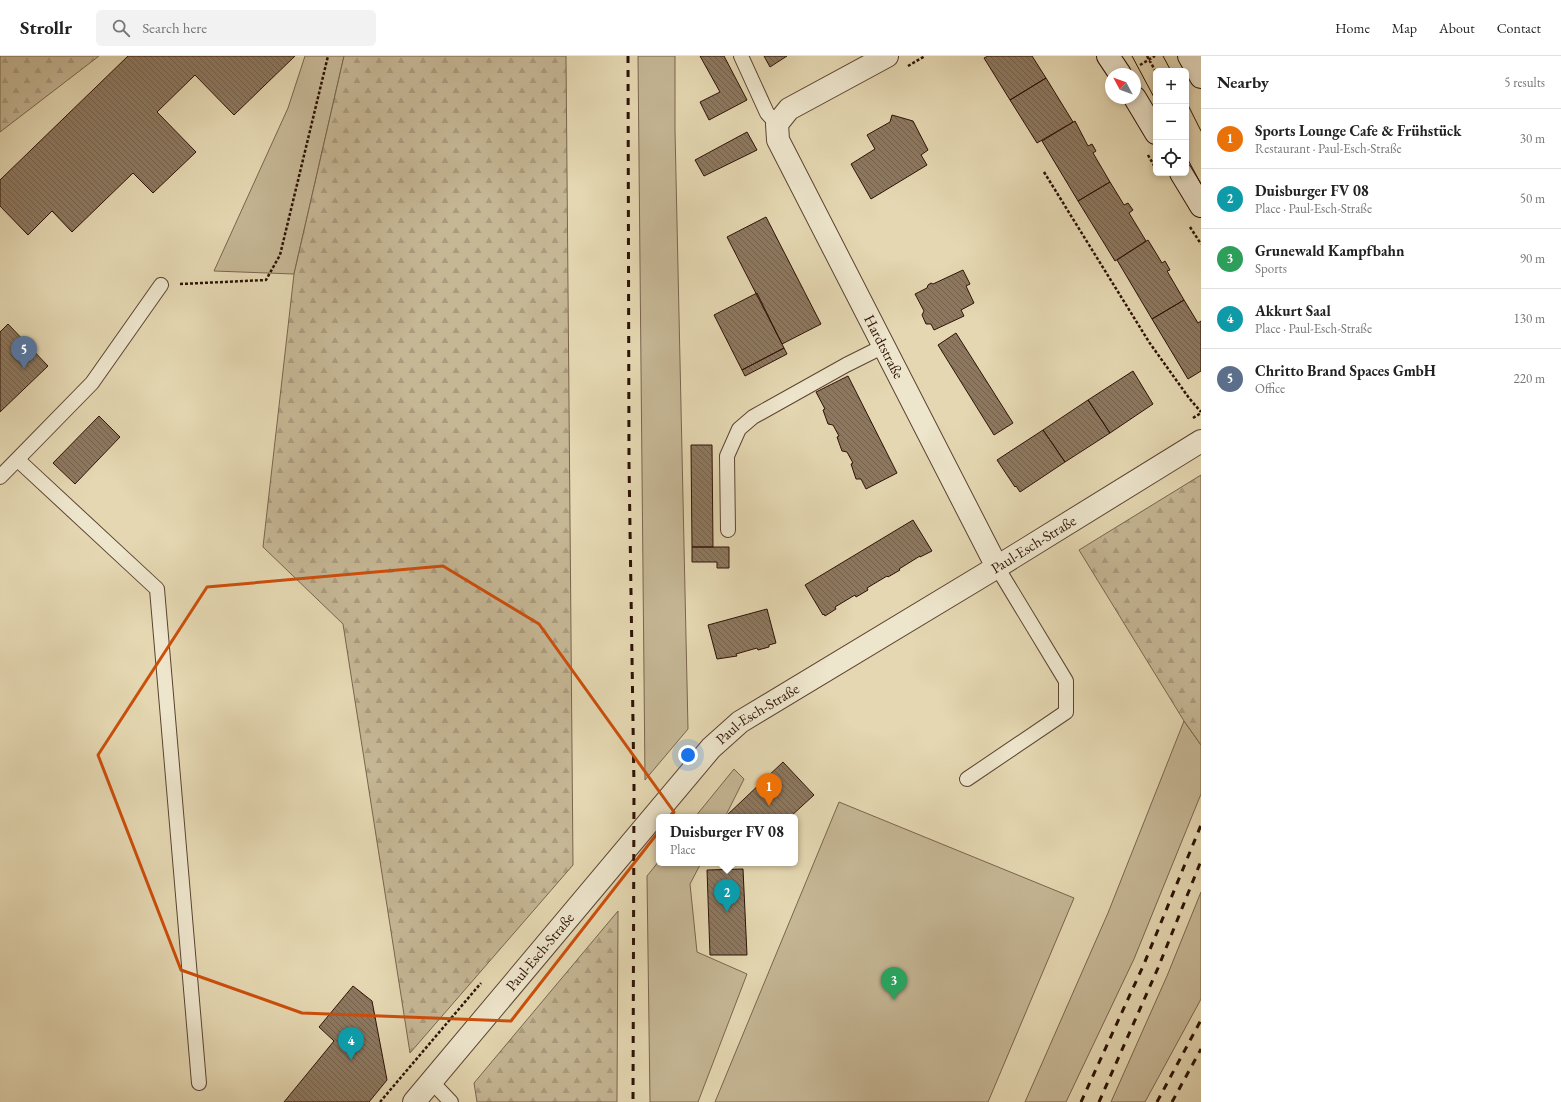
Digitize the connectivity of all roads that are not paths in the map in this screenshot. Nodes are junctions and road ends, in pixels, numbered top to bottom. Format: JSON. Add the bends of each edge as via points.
{"nodes":[{"id":1,"x":741,"y":56,"type":"edge"},
{"id":2,"x":1108,"y":56,"type":"edge"},
{"id":3,"x":1189,"y":56,"type":"edge"},
{"id":4,"x":896,"y":62,"type":"edge"},
{"id":5,"x":1116,"y":68,"type":"edge"},
{"id":6,"x":1201,"y":77,"type":"edge"},
{"id":7,"x":1139,"y":104,"type":"edge"},
{"id":8,"x":777,"y":124,"type":"junction"},
{"id":9,"x":1153,"y":128,"type":"edge"},
{"id":10,"x":1183,"y":176,"type":"edge"},
{"id":11,"x":1201,"y":206,"type":"edge"},
{"id":12,"x":161,"y":285,"type":"road end"},
{"id":13,"x":884,"y":346,"type":"junction"},
{"id":14,"x":1201,"y":441,"type":"edge"},
{"id":15,"x":18,"y":460,"type":"junction"},
{"id":16,"x":0,"y":477,"type":"edge"},
{"id":17,"x":728,"y":530,"type":"dead end"},
{"id":18,"x":997,"y":567,"type":"junction"},
{"id":19,"x":967,"y":779,"type":"dead end"},
{"id":20,"x":431,"y":1082,"type":"junction"},
{"id":21,"x":199,"y":1083,"type":"dead end"},
{"id":22,"x":414,"y":1102,"type":"edge"},
{"id":23,"x":451,"y":1102,"type":"edge"}],
"edges":[{"from":1,"to":8,"type":"lane","via":[[767,113]]},
{"from":2,"to":5,"type":"street"},
{"from":3,"to":6,"type":"street"},
{"from":4,"to":8,"type":"street","via":[[790,109]]},
{"from":7,"to":9,"type":"street"},
{"from":8,"to":13,"type":"street","name":"Hardtstraße","via":[[778,140]]},
{"from":10,"to":11,"type":"street"},
{"from":12,"to":15,"type":"lane","via":[[92,383]]},
{"from":13,"to":17,"type":"lane","via":[[753,417],[739,429],[727,456]]},
{"from":13,"to":18,"type":"street","name":"Hardtstraße"},
{"from":14,"to":18,"type":"street","name":"Paul-Esch-Straße"},
{"from":15,"to":16,"type":"lane"},
{"from":15,"to":21,"type":"lane","via":[[157,589]]},
{"from":18,"to":19,"type":"lane","via":[[1066,681],[1066,712]]},
{"from":18,"to":20,"type":"street","name":"Paul-Esch-Straße","via":[[740,722],[711,748]]},
{"from":20,"to":22,"type":"street","name":"Paul-Esch-Straße"},
{"from":20,"to":23,"type":"lane"}]}
